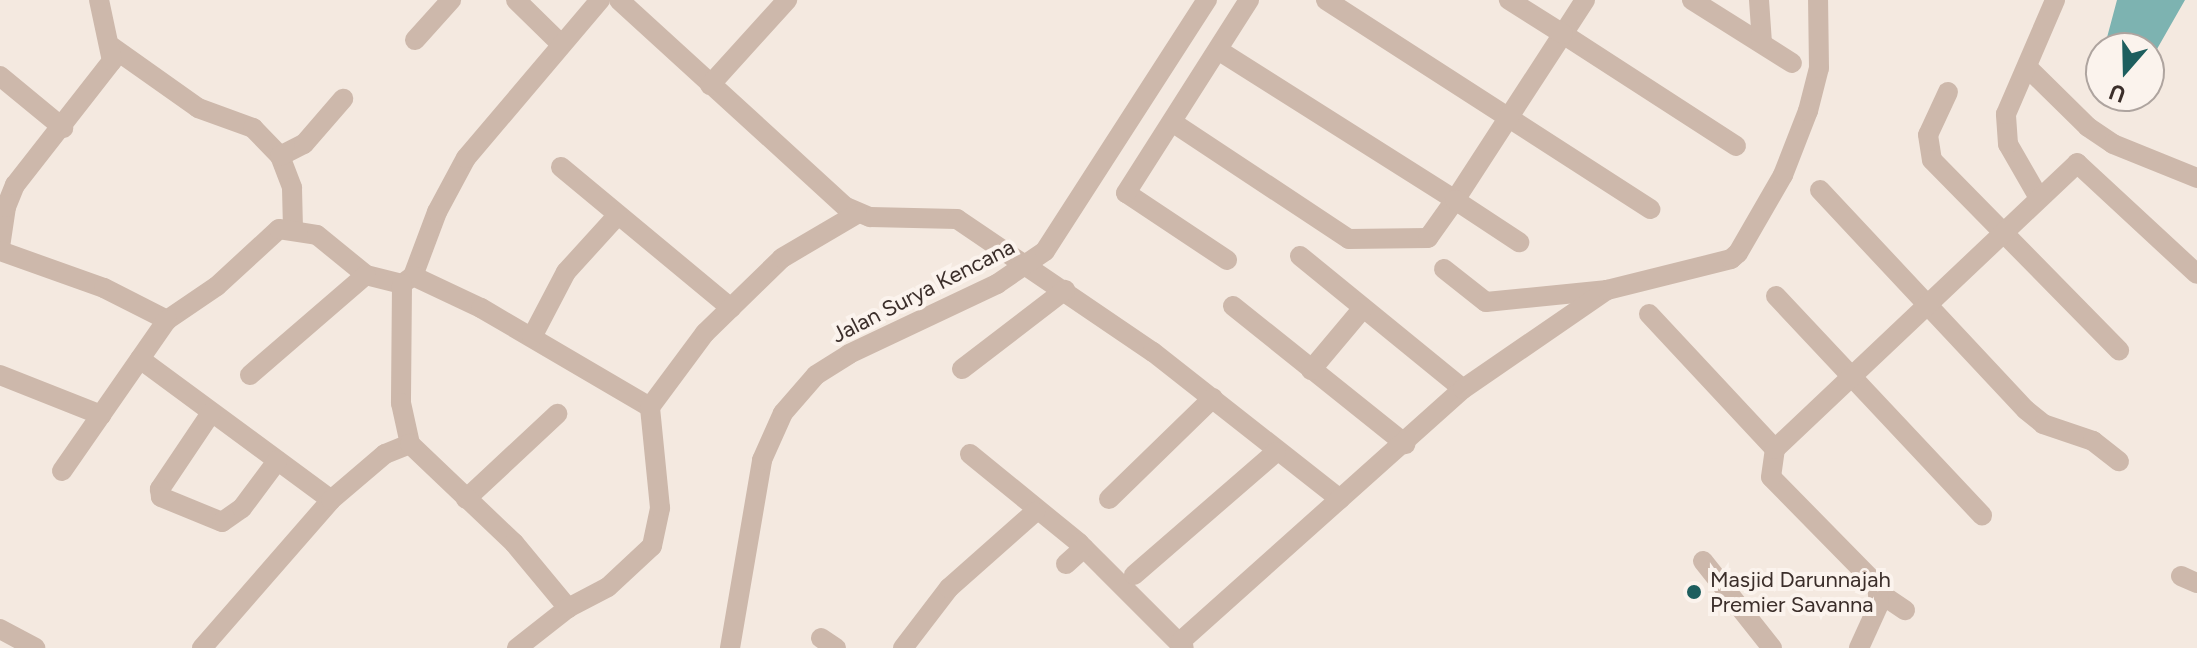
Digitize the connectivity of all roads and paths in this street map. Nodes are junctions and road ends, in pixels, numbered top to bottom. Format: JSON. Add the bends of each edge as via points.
{"nodes":[{"id":1,"x":99,"y":0,"type":"edge"},
{"id":2,"x":451,"y":0,"type":"edge"},
{"id":3,"x":516,"y":0,"type":"edge"},
{"id":4,"x":600,"y":0,"type":"edge"},
{"id":5,"x":619,"y":0,"type":"edge"},
{"id":6,"x":787,"y":0,"type":"edge"},
{"id":7,"x":1207,"y":0,"type":"edge"},
{"id":8,"x":1249,"y":0,"type":"edge"},
{"id":9,"x":1326,"y":0,"type":"edge"},
{"id":10,"x":1509,"y":0,"type":"edge"},
{"id":11,"x":1585,"y":0,"type":"edge"},
{"id":12,"x":1692,"y":0,"type":"edge"},
{"id":13,"x":1759,"y":0,"type":"edge"},
{"id":14,"x":1818,"y":0,"type":"edge"},
{"id":15,"x":2055,"y":0,"type":"edge"},
{"id":16,"x":1563,"y":34,"type":"junction"},
{"id":17,"x":415,"y":40,"type":"dead end"},
{"id":18,"x":1762,"y":43,"type":"junction"},
{"id":19,"x":561,"y":44,"type":"junction"},
{"id":20,"x":112,"y":47,"type":"junction"},
{"id":21,"x":1218,"y":50,"type":"junction"},
{"id":22,"x":1792,"y":63,"type":"dead end"},
{"id":23,"x":2028,"y":68,"type":"junction"},
{"id":24,"x":0,"y":76,"type":"edge"},
{"id":25,"x":710,"y":85,"type":"junction"},
{"id":26,"x":1948,"y":92,"type":"dead end"},
{"id":27,"x":343,"y":99,"type":"dead end"},
{"id":28,"x":1507,"y":119,"type":"junction"},
{"id":29,"x":1172,"y":122,"type":"junction"},
{"id":30,"x":63,"y":128,"type":"junction"},
{"id":31,"x":1736,"y":146,"type":"dead end"},
{"id":32,"x":280,"y":156,"type":"junction"},
{"id":33,"x":561,"y":167,"type":"dead end"},
{"id":34,"x":2197,"y":178,"type":"edge"},
{"id":35,"x":1820,"y":190,"type":"dead end"},
{"id":36,"x":2039,"y":198,"type":"junction"},
{"id":37,"x":1455,"y":200,"type":"junction"},
{"id":38,"x":1650,"y":209,"type":"dead end"},
{"id":39,"x":857,"y":214,"type":"junction"},
{"id":40,"x":617,"y":216,"type":"junction"},
{"id":41,"x":293,"y":228,"type":"junction"},
{"id":42,"x":2003,"y":231,"type":"junction"},
{"id":43,"x":1519,"y":242,"type":"dead end"},
{"id":44,"x":0,"y":249,"type":"edge"},
{"id":45,"x":1300,"y":256,"type":"dead end"},
{"id":46,"x":1227,"y":260,"type":"dead end"},
{"id":47,"x":1027,"y":266,"type":"junction"},
{"id":48,"x":1444,"y":269,"type":"dead end"},
{"id":49,"x":2197,"y":274,"type":"edge"},
{"id":50,"x":366,"y":275,"type":"junction"},
{"id":51,"x":407,"y":280,"type":"junction"},
{"id":52,"x":1065,"y":290,"type":"junction"},
{"id":53,"x":1607,"y":290,"type":"junction"},
{"id":54,"x":1776,"y":296,"type":"dead end"},
{"id":55,"x":1925,"y":304,"type":"junction"},
{"id":56,"x":1233,"y":306,"type":"dead end"},
{"id":57,"x":731,"y":308,"type":"junction"},
{"id":58,"x":1363,"y":308,"type":"junction"},
{"id":59,"x":1649,"y":314,"type":"dead end"},
{"id":60,"x":167,"y":320,"type":"junction"},
{"id":61,"x":532,"y":337,"type":"junction"},
{"id":62,"x":2119,"y":350,"type":"dead end"},
{"id":63,"x":140,"y":359,"type":"junction"},
{"id":64,"x":962,"y":369,"type":"dead end"},
{"id":65,"x":1311,"y":370,"type":"junction"},
{"id":66,"x":0,"y":375,"type":"edge"},
{"id":67,"x":250,"y":375,"type":"dead end"},
{"id":68,"x":1849,"y":379,"type":"junction"},
{"id":69,"x":1463,"y":389,"type":"junction"},
{"id":70,"x":1213,"y":398,"type":"junction"},
{"id":71,"x":650,"y":407,"type":"junction"},
{"id":72,"x":211,"y":413,"type":"junction"},
{"id":73,"x":557,"y":414,"type":"dead end"},
{"id":74,"x":101,"y":415,"type":"junction"},
{"id":75,"x":410,"y":444,"type":"junction"},
{"id":76,"x":1405,"y":444,"type":"junction"},
{"id":77,"x":1775,"y":449,"type":"junction"},
{"id":78,"x":1276,"y":452,"type":"junction"},
{"id":79,"x":970,"y":454,"type":"dead end"},
{"id":80,"x":277,"y":461,"type":"junction"},
{"id":81,"x":2119,"y":461,"type":"dead end"},
{"id":82,"x":62,"y":471,"type":"dead end"},
{"id":83,"x":466,"y":499,"type":"junction"},
{"id":84,"x":1109,"y":499,"type":"dead end"},
{"id":85,"x":1340,"y":499,"type":"junction"},
{"id":86,"x":331,"y":500,"type":"junction"},
{"id":87,"x":1035,"y":512,"type":"junction"},
{"id":88,"x":1982,"y":515,"type":"dead end"},
{"id":89,"x":1084,"y":548,"type":"junction"},
{"id":90,"x":1703,"y":561,"type":"dead end"},
{"id":91,"x":1066,"y":564,"type":"dead end"},
{"id":92,"x":1134,"y":575,"type":"dead end"},
{"id":93,"x":1881,"y":594,"type":"junction"},
{"id":94,"x":568,"y":608,"type":"junction"},
{"id":95,"x":1905,"y":610,"type":"dead end"},
{"id":96,"x":0,"y":629,"type":"edge"},
{"id":97,"x":1182,"y":644,"type":"edge"},
{"id":98,"x":28,"y":646,"type":"edge"},
{"id":99,"x":202,"y":648,"type":"edge"},
{"id":100,"x":517,"y":648,"type":"edge"},
{"id":101,"x":730,"y":648,"type":"edge"},
{"id":102,"x":903,"y":648,"type":"edge"},
{"id":103,"x":1772,"y":648,"type":"edge"},
{"id":104,"x":1859,"y":648,"type":"edge"}],
"edges":[{"from":1,"to":20,"type":"street"},
{"from":2,"to":17,"type":"street"},
{"from":3,"to":19,"type":"street"},
{"from":4,"to":19,"type":"street"},
{"from":5,"to":25,"type":"street"},
{"from":6,"to":25,"type":"street"},
{"from":7,"to":47,"type":"street","name":"Jalan Surya Kencana","via":[[1067,220]]},
{"from":8,"to":21,"type":"street"},
{"from":9,"to":28,"type":"street"},
{"from":10,"to":16,"type":"street"},
{"from":11,"to":16,"type":"street"},
{"from":12,"to":18,"type":"street"},
{"from":13,"to":18,"type":"street"},
{"from":14,"to":53,"type":"street","via":[[1819,68],[1808,111],[1795,150],[1749,241],[1731,259]]},
{"from":15,"to":23,"type":"street"},
{"from":16,"to":28,"type":"street"},
{"from":16,"to":31,"type":"street"},
{"from":18,"to":22,"type":"street"},
{"from":19,"to":51,"type":"street","via":[[466,158]]},
{"from":20,"to":30,"type":"street","via":[[112,61]]},
{"from":20,"to":32,"type":"street","via":[[198,108],[253,128]]},
{"from":21,"to":29,"type":"street"},
{"from":21,"to":37,"type":"street"},
{"from":23,"to":34,"type":"street","via":[[2113,144]]},
{"from":23,"to":36,"type":"street","via":[[2006,114],[2008,144]]},
{"from":24,"to":30,"type":"street"},
{"from":25,"to":39,"type":"street"},
{"from":26,"to":42,"type":"street","via":[[1926,147],[1944,175]]},
{"from":27,"to":32,"type":"street","via":[[304,144]]},
{"from":28,"to":37,"type":"street"},
{"from":28,"to":38,"type":"street"},
{"from":29,"to":37,"type":"street","via":[[1360,242],[1428,238]]},
{"from":29,"to":46,"type":"street","via":[[1126,193]]},
{"from":30,"to":44,"type":"street","via":[[15,185]]},
{"from":32,"to":41,"type":"street","via":[[292,188]]},
{"from":33,"to":40,"type":"street"},
{"from":35,"to":55,"type":"street"},
{"from":36,"to":42,"type":"street"},
{"from":36,"to":49,"type":"street","via":[[2077,163]]},
{"from":37,"to":43,"type":"street"},
{"from":39,"to":47,"type":"street","via":[[957,219]]},
{"from":39,"to":57,"type":"street","via":[[782,258]]},
{"from":40,"to":57,"type":"street"},
{"from":40,"to":61,"type":"street","via":[[566,272]]},
{"from":41,"to":50,"type":"street","via":[[317,235]]},
{"from":41,"to":60,"type":"street","via":[[279,229],[217,286]]},
{"from":42,"to":55,"type":"street"},
{"from":42,"to":62,"type":"street"},
{"from":44,"to":60,"type":"street","via":[[104,288]]},
{"from":45,"to":58,"type":"street"},
{"from":47,"to":52,"type":"street"},
{"from":47,"to":101,"type":"street","name":"Jalan Surya Kencana","via":[[849,354],[816,375],[783,413],[762,460]]},
{"from":48,"to":53,"type":"street","via":[[1486,302]]},
{"from":50,"to":51,"type":"street"},
{"from":50,"to":67,"type":"street"},
{"from":51,"to":61,"type":"street"},
{"from":51,"to":75,"type":"street","via":[[401,403]]},
{"from":52,"to":64,"type":"street"},
{"from":52,"to":70,"type":"street"},
{"from":53,"to":69,"type":"street"},
{"from":54,"to":68,"type":"street"},
{"from":55,"to":68,"type":"street"},
{"from":55,"to":81,"type":"street","via":[[2043,424],[2093,441]]},
{"from":56,"to":65,"type":"street"},
{"from":57,"to":71,"type":"street","via":[[705,333]]},
{"from":58,"to":65,"type":"street"},
{"from":58,"to":69,"type":"street"},
{"from":59,"to":77,"type":"street"},
{"from":60,"to":63,"type":"street"},
{"from":61,"to":71,"type":"street"},
{"from":63,"to":72,"type":"street"},
{"from":63,"to":74,"type":"street"},
{"from":65,"to":76,"type":"street"},
{"from":66,"to":74,"type":"street"},
{"from":68,"to":77,"type":"street"},
{"from":68,"to":88,"type":"street"},
{"from":69,"to":76,"type":"street"},
{"from":70,"to":78,"type":"street"},
{"from":70,"to":84,"type":"street"},
{"from":71,"to":94,"type":"street","via":[[659,529],[642,560],[608,587]]},
{"from":72,"to":80,"type":"street"},
{"from":72,"to":80,"type":"street","via":[[160,489],[161,497],[222,522],[242,508]]},
{"from":73,"to":83,"type":"street"},
{"from":74,"to":82,"type":"street"},
{"from":75,"to":83,"type":"street"},
{"from":75,"to":86,"type":"street","via":[[385,454]]},
{"from":76,"to":85,"type":"street"},
{"from":77,"to":93,"type":"street","via":[[1771,477]]},
{"from":78,"to":85,"type":"street"},
{"from":78,"to":92,"type":"street"},
{"from":79,"to":87,"type":"street"},
{"from":80,"to":86,"type":"street"},
{"from":83,"to":94,"type":"street","via":[[514,543]]},
{"from":85,"to":97,"type":"street"},
{"from":86,"to":99,"type":"street"},
{"from":87,"to":89,"type":"street"},
{"from":87,"to":102,"type":"street","via":[[949,588]]},
{"from":89,"to":91,"type":"street"},
{"from":89,"to":97,"type":"street"},
{"from":90,"to":103,"type":"street"},
{"from":93,"to":95,"type":"street"},
{"from":93,"to":104,"type":"street"},
{"from":94,"to":100,"type":"street"},
{"from":96,"to":98,"type":"street"}]}
